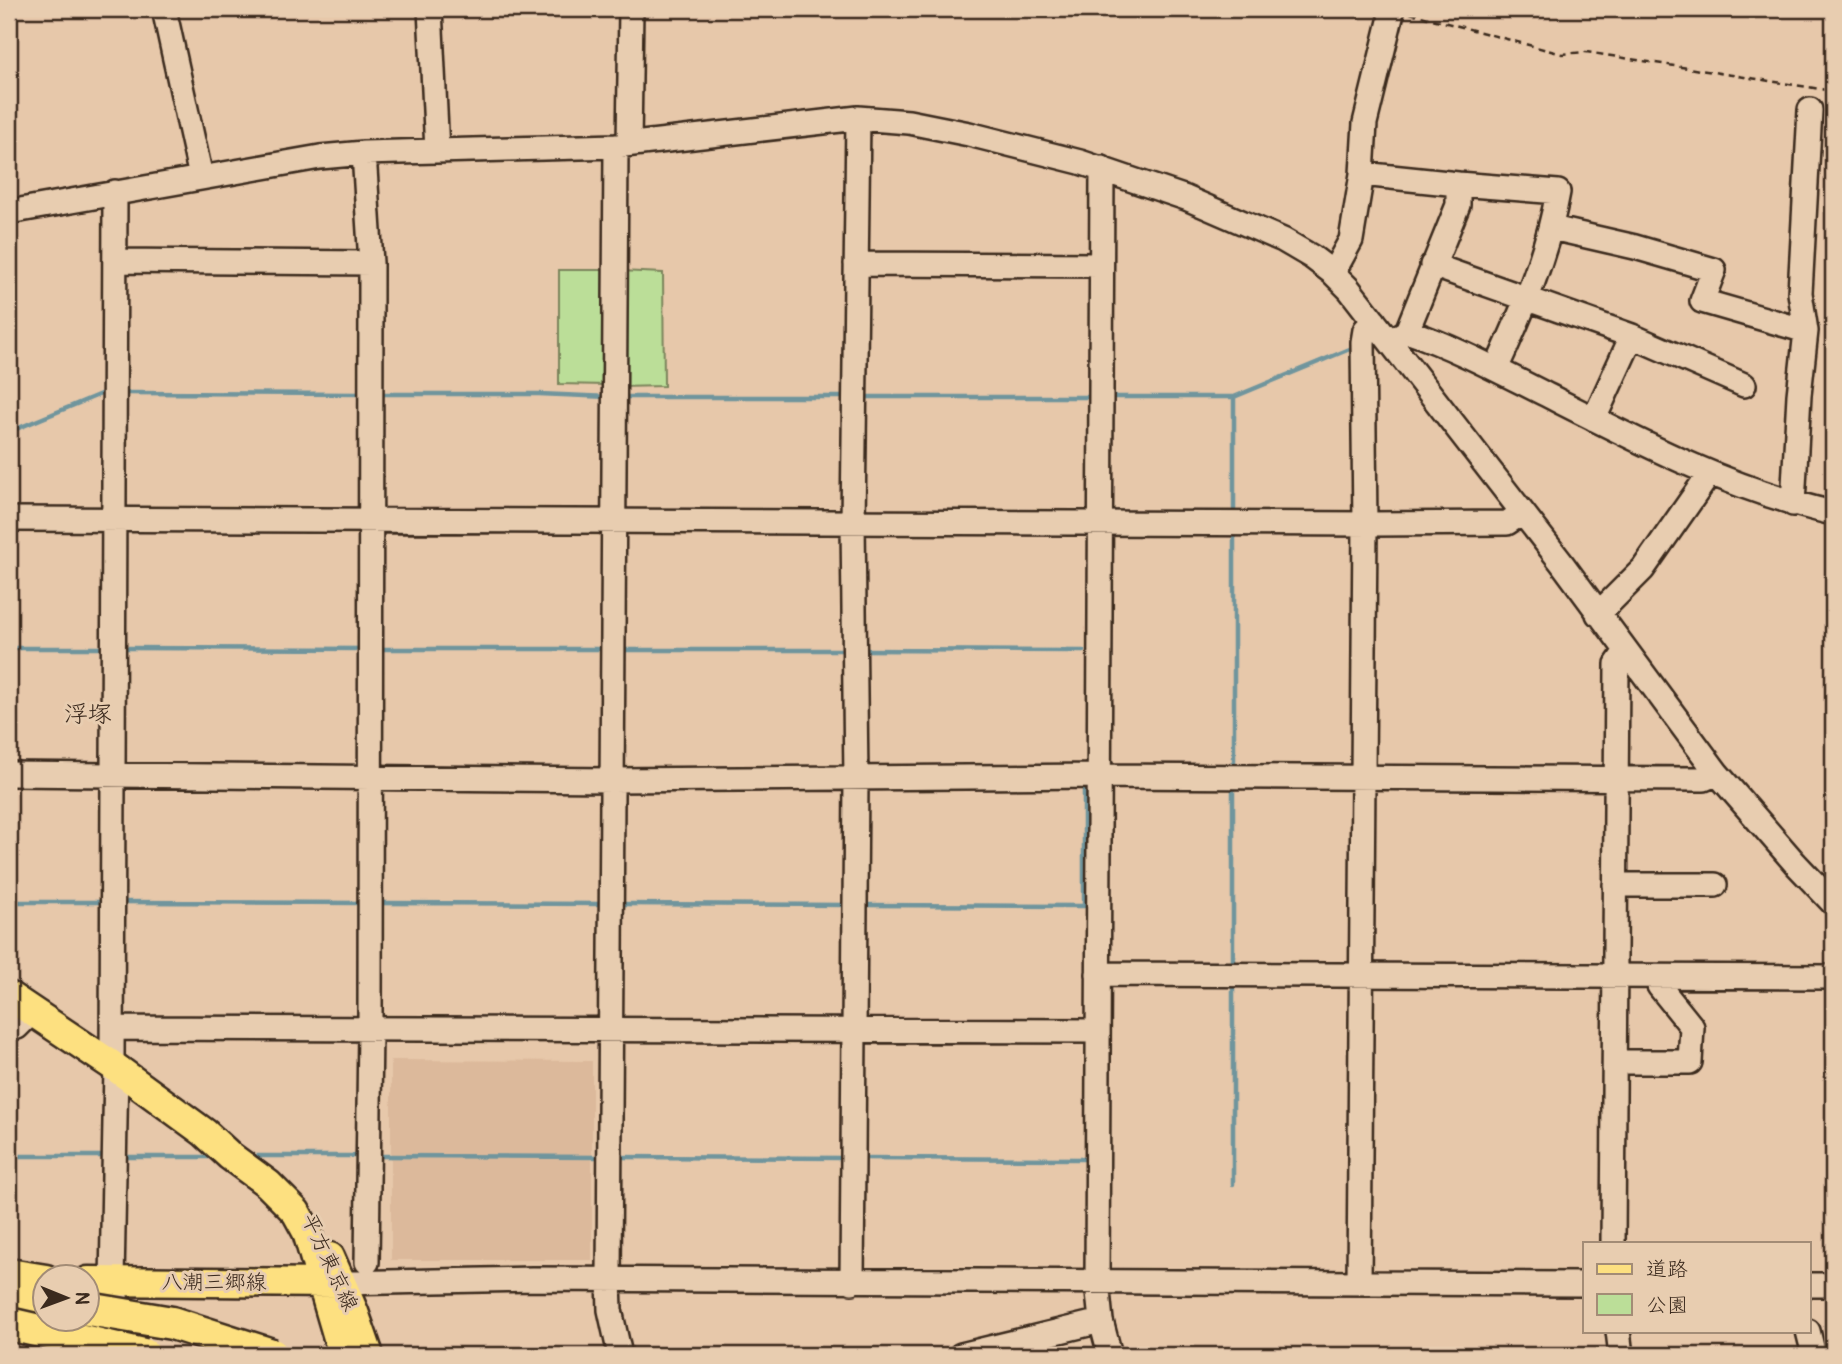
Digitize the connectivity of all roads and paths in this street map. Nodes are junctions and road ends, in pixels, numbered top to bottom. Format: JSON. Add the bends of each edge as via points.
{"nodes":[{"id":1,"x":164,"y":9,"type":"edge"},
{"id":2,"x":430,"y":9,"type":"edge"},
{"id":3,"x":631,"y":9,"type":"edge"},
{"id":4,"x":1397,"y":10,"type":"edge"},
{"id":5,"x":1833,"y":91,"type":"edge"},
{"id":6,"x":1810,"y":110,"type":"dead end"},
{"id":7,"x":858,"y":118,"type":"junction"},
{"id":8,"x":622,"y":145,"type":"junction"},
{"id":9,"x":437,"y":151,"type":"junction"},
{"id":10,"x":364,"y":153,"type":"junction"},
{"id":11,"x":1102,"y":169,"type":"junction"},
{"id":12,"x":1362,"y":174,"type":"junction"},
{"id":13,"x":201,"y":177,"type":"junction"},
{"id":14,"x":1458,"y":184,"type":"junction"},
{"id":15,"x":116,"y":192,"type":"junction"},
{"id":16,"x":9,"y":212,"type":"edge"},
{"id":17,"x":1552,"y":228,"type":"junction"},
{"id":18,"x":116,"y":261,"type":"junction"},
{"id":19,"x":371,"y":263,"type":"junction"},
{"id":20,"x":856,"y":264,"type":"junction"},
{"id":21,"x":1101,"y":265,"type":"junction"},
{"id":22,"x":1433,"y":265,"type":"junction"},
{"id":23,"x":1333,"y":273,"type":"junction"},
{"id":24,"x":1528,"y":299,"type":"junction"},
{"id":25,"x":1374,"y":320,"type":"junction"},
{"id":26,"x":1806,"y":331,"type":"junction"},
{"id":27,"x":1398,"y":336,"type":"junction"},
{"id":28,"x":1632,"y":337,"type":"junction"},
{"id":29,"x":1496,"y":369,"type":"junction"},
{"id":30,"x":1744,"y":385,"type":"dead end"},
{"id":31,"x":1594,"y":419,"type":"junction"},
{"id":32,"x":1710,"y":473,"type":"junction"},
{"id":33,"x":1793,"y":504,"type":"junction"},
{"id":34,"x":1522,"y":513,"type":"junction"},
{"id":35,"x":1833,"y":513,"type":"edge"},
{"id":36,"x":9,"y":519,"type":"edge"},
{"id":37,"x":114,"y":519,"type":"junction"},
{"id":38,"x":371,"y":520,"type":"junction"},
{"id":39,"x":612,"y":522,"type":"junction"},
{"id":40,"x":853,"y":523,"type":"junction"},
{"id":41,"x":1100,"y":523,"type":"junction"},
{"id":42,"x":1364,"y":524,"type":"junction"},
{"id":43,"x":1598,"y":614,"type":"junction"},
{"id":44,"x":1626,"y":651,"type":"junction"},
{"id":45,"x":1717,"y":773,"type":"junction"},
{"id":46,"x":9,"y":774,"type":"edge"},
{"id":47,"x":114,"y":774,"type":"junction"},
{"id":48,"x":1099,"y":776,"type":"junction"},
{"id":49,"x":1362,"y":778,"type":"junction"},
{"id":50,"x":370,"y":779,"type":"junction"},
{"id":51,"x":856,"y":779,"type":"junction"},
{"id":52,"x":1615,"y":779,"type":"junction"},
{"id":53,"x":612,"y":780,"type":"junction"},
{"id":54,"x":1615,"y":885,"type":"junction"},
{"id":55,"x":1715,"y":885,"type":"dead end"},
{"id":56,"x":1833,"y":903,"type":"edge"},
{"id":57,"x":1098,"y":974,"type":"junction"},
{"id":58,"x":1361,"y":976,"type":"junction"},
{"id":59,"x":1615,"y":977,"type":"junction"},
{"id":60,"x":1659,"y":977,"type":"junction"},
{"id":61,"x":1833,"y":977,"type":"edge"},
{"id":62,"x":9,"y":996,"type":"edge"},
{"id":63,"x":20,"y":1019,"type":"edge"},
{"id":64,"x":113,"y":1028,"type":"junction"},
{"id":65,"x":370,"y":1030,"type":"junction"},
{"id":66,"x":610,"y":1031,"type":"junction"},
{"id":67,"x":854,"y":1031,"type":"junction"},
{"id":68,"x":1098,"y":1031,"type":"junction"},
{"id":69,"x":1615,"y":1062,"type":"junction"},
{"id":70,"x":114,"y":1066,"type":"junction"},
{"id":71,"x":1613,"y":1242,"type":"edge"},
{"id":72,"x":101,"y":1262,"type":"edge"},
{"id":73,"x":367,"y":1262,"type":"dead end"},
{"id":74,"x":9,"y":1273,"type":"edge"},
{"id":75,"x":609,"y":1280,"type":"junction"},
{"id":76,"x":102,"y":1281,"type":"edge"},
{"id":77,"x":331,"y":1282,"type":"junction"},
{"id":78,"x":852,"y":1282,"type":"junction"},
{"id":79,"x":1097,"y":1282,"type":"junction"},
{"id":80,"x":1359,"y":1283,"type":"junction"},
{"id":81,"x":1583,"y":1284,"type":"edge"},
{"id":82,"x":1811,"y":1284,"type":"edge"},
{"id":83,"x":1833,"y":1285,"type":"edge"},
{"id":84,"x":102,"y":1286,"type":"edge"},
{"id":85,"x":32,"y":1291,"type":"edge"},
{"id":86,"x":102,"y":1310,"type":"edge"},
{"id":87,"x":102,"y":1319,"type":"edge"},
{"id":88,"x":1101,"y":1321,"type":"junction"},
{"id":89,"x":9,"y":1324,"type":"edge"},
{"id":90,"x":1618,"y":1332,"type":"edge"},
{"id":91,"x":1808,"y":1332,"type":"edge"},
{"id":92,"x":9,"y":1334,"type":"edge"},
{"id":93,"x":9,"y":1349,"type":"edge"},
{"id":94,"x":31,"y":1355,"type":"edge"},
{"id":95,"x":81,"y":1355,"type":"edge"},
{"id":96,"x":131,"y":1355,"type":"edge"},
{"id":97,"x":144,"y":1355,"type":"edge"},
{"id":98,"x":228,"y":1355,"type":"edge"},
{"id":99,"x":272,"y":1355,"type":"edge"},
{"id":100,"x":343,"y":1355,"type":"edge"},
{"id":101,"x":369,"y":1355,"type":"edge"},
{"id":102,"x":620,"y":1355,"type":"edge"},
{"id":103,"x":961,"y":1355,"type":"edge"},
{"id":104,"x":1110,"y":1355,"type":"edge"},
{"id":105,"x":1621,"y":1355,"type":"edge"},
{"id":106,"x":1814,"y":1355,"type":"edge"}],
"edges":[{"from":1,"to":13,"type":"street"},
{"from":2,"to":9,"type":"street"},
{"from":3,"to":8,"type":"street"},
{"from":4,"to":5,"type":"path","via":[[1562,54],[1586,52]]},
{"from":4,"to":12,"type":"street","via":[[1391,17],[1364,123]]},
{"from":6,"to":26,"type":"street","via":[[1800,293]]},
{"from":7,"to":8,"type":"street"},
{"from":7,"to":11,"type":"street","via":[[945,129]]},
{"from":7,"to":20,"type":"street"},
{"from":8,"to":9,"type":"street"},
{"from":8,"to":39,"type":"street"},
{"from":9,"to":10,"type":"street"},
{"from":10,"to":13,"type":"street"},
{"from":10,"to":19,"type":"street"},
{"from":11,"to":21,"type":"street"},
{"from":11,"to":23,"type":"street","via":[[1244,222]]},
{"from":12,"to":14,"type":"street"},
{"from":12,"to":23,"type":"street","via":[[1352,240]]},
{"from":13,"to":15,"type":"street"},
{"from":14,"to":17,"type":"street","via":[[1558,192]]},
{"from":14,"to":22,"type":"street","via":[[1458,205]]},
{"from":15,"to":16,"type":"street"},
{"from":15,"to":18,"type":"street"},
{"from":17,"to":24,"type":"street"},
{"from":17,"to":26,"type":"street","via":[[1714,270],[1702,301]]},
{"from":18,"to":19,"type":"street"},
{"from":18,"to":37,"type":"street"},
{"from":19,"to":38,"type":"street"},
{"from":20,"to":21,"type":"street"},
{"from":20,"to":40,"type":"street"},
{"from":21,"to":41,"type":"street"},
{"from":22,"to":24,"type":"street"},
{"from":22,"to":27,"type":"street"},
{"from":23,"to":25,"type":"street"},
{"from":24,"to":28,"type":"street"},
{"from":24,"to":29,"type":"street"},
{"from":25,"to":27,"type":"street"},
{"from":25,"to":42,"type":"street","via":[[1365,330],[1363,342]]},
{"from":26,"to":33,"type":"street"},
{"from":27,"to":29,"type":"street"},
{"from":27,"to":34,"type":"street"},
{"from":28,"to":30,"type":"street"},
{"from":28,"to":31,"type":"street"},
{"from":29,"to":31,"type":"street"},
{"from":31,"to":32,"type":"street"},
{"from":32,"to":33,"type":"street"},
{"from":32,"to":43,"type":"street","via":[[1643,569]]},
{"from":33,"to":35,"type":"street"},
{"from":34,"to":42,"type":"street","via":[[1507,523]]},
{"from":34,"to":43,"type":"street"},
{"from":36,"to":37,"type":"street"},
{"from":37,"to":38,"type":"street"},
{"from":37,"to":47,"type":"street"},
{"from":38,"to":39,"type":"street"},
{"from":38,"to":50,"type":"street"},
{"from":39,"to":40,"type":"street"},
{"from":39,"to":53,"type":"street"},
{"from":40,"to":41,"type":"street"},
{"from":40,"to":51,"type":"street"},
{"from":41,"to":42,"type":"street"},
{"from":41,"to":48,"type":"street"},
{"from":42,"to":49,"type":"street"},
{"from":43,"to":44,"type":"street"},
{"from":44,"to":45,"type":"street"},
{"from":44,"to":52,"type":"street","via":[[1616,664]]},
{"from":45,"to":52,"type":"street","via":[[1704,779]]},
{"from":45,"to":56,"type":"street"},
{"from":46,"to":47,"type":"street"},
{"from":47,"to":50,"type":"street"},
{"from":47,"to":64,"type":"street"},
{"from":48,"to":49,"type":"street"},
{"from":48,"to":51,"type":"street"},
{"from":48,"to":57,"type":"street"},
{"from":49,"to":52,"type":"street"},
{"from":49,"to":58,"type":"street"},
{"from":50,"to":53,"type":"street"},
{"from":50,"to":65,"type":"street"},
{"from":51,"to":53,"type":"street"},
{"from":51,"to":67,"type":"street"},
{"from":52,"to":54,"type":"street"},
{"from":53,"to":66,"type":"street"},
{"from":54,"to":55,"type":"street"},
{"from":54,"to":59,"type":"street"},
{"from":57,"to":58,"type":"street"},
{"from":57,"to":68,"type":"street"},
{"from":58,"to":59,"type":"street"},
{"from":58,"to":80,"type":"street"},
{"from":59,"to":60,"type":"street"},
{"from":59,"to":69,"type":"street"},
{"from":60,"to":61,"type":"street"},
{"from":60,"to":69,"type":"street","via":[[1659,986],[1692,1027],[1690,1062]]},
{"from":62,"to":63,"type":"main road","name":"平方東京線"},
{"from":63,"to":70,"type":"main road","name":"平方東京線"},
{"from":64,"to":65,"type":"street"},
{"from":64,"to":70,"type":"street"},
{"from":65,"to":66,"type":"street"},
{"from":65,"to":73,"type":"street"},
{"from":66,"to":67,"type":"street"},
{"from":66,"to":75,"type":"street"},
{"from":67,"to":68,"type":"street"},
{"from":67,"to":78,"type":"street"},
{"from":68,"to":79,"type":"street"},
{"from":69,"to":71,"type":"street"},
{"from":70,"to":72,"type":"street"},
{"from":70,"to":77,"type":"main road","name":"平方東京線","via":[[205,1133],[279,1178],[305,1207],[321,1236]]},
{"from":74,"to":85,"type":"main road"},
{"from":75,"to":77,"type":"street"},
{"from":75,"to":78,"type":"street"},
{"from":75,"to":102,"type":"street"},
{"from":76,"to":77,"type":"main road","name":"八潮三郷線"},
{"from":77,"to":100,"type":"main road","name":"平方東京線"},
{"from":77,"to":101,"type":"main road","name":"平方東京線","via":[[354,1312]]},
{"from":78,"to":79,"type":"street"},
{"from":79,"to":80,"type":"street"},
{"from":79,"to":88,"type":"street"},
{"from":80,"to":81,"type":"street"},
{"from":82,"to":83,"type":"street"},
{"from":84,"to":96,"type":"street"},
{"from":86,"to":99,"type":"highway","bridge":true,"via":[[172,1323]]},
{"from":87,"to":98,"type":"highway"},
{"from":88,"to":103,"type":"street"},
{"from":88,"to":104,"type":"street"},
{"from":89,"to":97,"type":"highway","bridge":true},
{"from":90,"to":105,"type":"street"},
{"from":91,"to":106,"type":"street"},
{"from":92,"to":95,"type":"highway"},
{"from":93,"to":94,"type":"street"}]}
